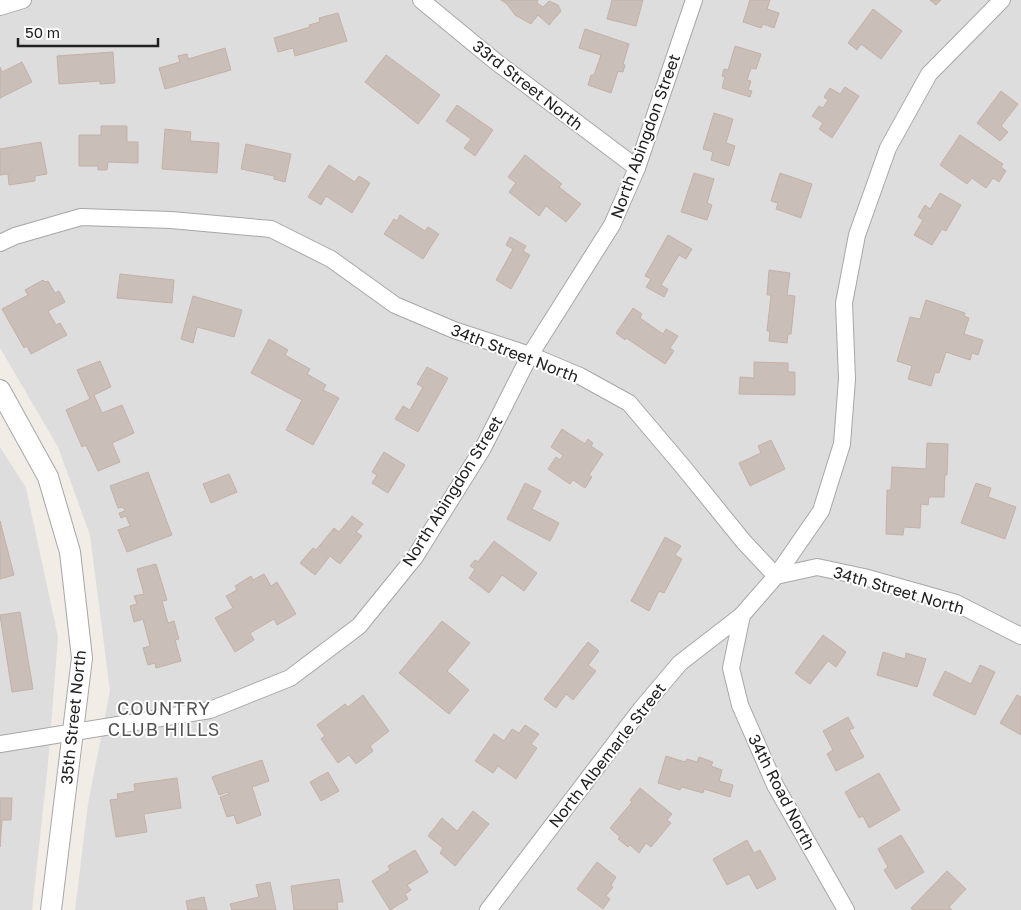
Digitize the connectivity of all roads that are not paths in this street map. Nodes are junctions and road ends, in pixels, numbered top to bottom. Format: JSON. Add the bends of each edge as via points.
{"nodes":[{"id":1,"x":23,"y":0,"type":"edge"},
{"id":2,"x":421,"y":0,"type":"edge"},
{"id":3,"x":694,"y":0,"type":"edge"},
{"id":4,"x":1002,"y":0,"type":"edge"},
{"id":5,"x":0,"y":8,"type":"edge"},
{"id":6,"x":636,"y":168,"type":"junction"},
{"id":7,"x":0,"y":243,"type":"edge"},
{"id":8,"x":530,"y":355,"type":"junction"},
{"id":9,"x":0,"y":390,"type":"edge"},
{"id":10,"x":776,"y":576,"type":"junction"},
{"id":11,"x":742,"y":615,"type":"junction"},
{"id":12,"x":1021,"y":636,"type":"edge"},
{"id":13,"x":731,"y":668,"type":"joint"},
{"id":14,"x":72,"y":734,"type":"junction"},
{"id":15,"x":0,"y":744,"type":"edge"},
{"id":16,"x":51,"y":910,"type":"edge"},
{"id":17,"x":488,"y":910,"type":"edge"},
{"id":18,"x":846,"y":910,"type":"edge"}],
"edges":[{"from":1,"to":5,"type":"street"},
{"from":2,"to":6,"type":"street","name":"33rd Street North","via":[[495,62]]},
{"from":3,"to":6,"type":"street","name":"North Abingdon Street"},
{"from":4,"to":10,"type":"street","name":"North Albemarle Street","via":[[929,74],[888,148],[857,235],[844,302],[847,379],[842,444],[821,512]]},
{"from":6,"to":8,"type":"street","name":"North Abingdon Street","via":[[612,225]]},
{"from":7,"to":8,"type":"street","name":"34th Street North","via":[[81,217],[171,220],[270,229],[331,259],[395,305],[454,330]]},
{"from":8,"to":10,"type":"street","name":"34th Street North","via":[[580,376],[629,403]]},
{"from":8,"to":14,"type":"street","name":"North Abingdon Street","via":[[483,448],[415,557],[359,626],[290,678],[210,710]]},
{"from":9,"to":14,"type":"street","name":"35th Street North","via":[[48,477],[70,552],[82,658]]},
{"from":10,"to":11,"type":"street","name":"North Albemarle Street"},
{"from":10,"to":12,"type":"street","name":"34th Street North","via":[[817,567],[864,577],[956,602]]},
{"from":11,"to":13,"type":"street","name":"North Albemarle Street"},
{"from":11,"to":17,"type":"street","name":"North Albemarle Street","via":[[680,663],[641,709]]},
{"from":13,"to":18,"type":"street","name":"34th Road North","via":[[740,706],[775,785]]},
{"from":14,"to":15,"type":"street","name":"North Abingdon Street"},
{"from":14,"to":16,"type":"street","name":"35th Street North"}]}
